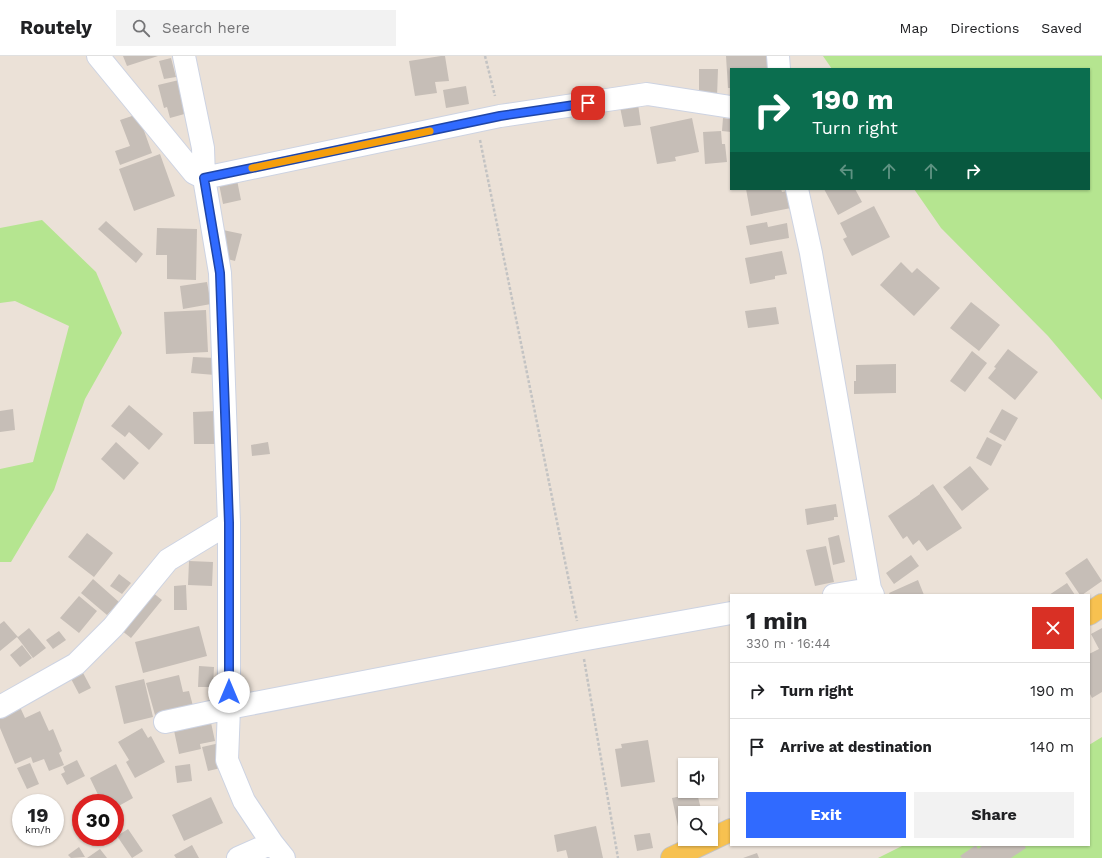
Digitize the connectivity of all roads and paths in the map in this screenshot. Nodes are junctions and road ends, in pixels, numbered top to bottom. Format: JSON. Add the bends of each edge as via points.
{"nodes":[{"id":1,"x":98,"y":56,"type":"edge"},
{"id":2,"x":184,"y":56,"type":"edge"},
{"id":3,"x":485,"y":56,"type":"edge"},
{"id":4,"x":778,"y":56,"type":"edge"},
{"id":5,"x":779,"y":68,"type":"edge"},
{"id":6,"x":730,"y":107,"type":"edge"},
{"id":7,"x":500,"y":116,"type":"junction"},
{"id":8,"x":477,"y":122,"type":"junction"},
{"id":9,"x":204,"y":178,"type":"junction"},
{"id":10,"x":797,"y":190,"type":"edge"},
{"id":11,"x":229,"y":523,"type":"junction"},
{"id":12,"x":871,"y":592,"type":"edge"},
{"id":13,"x":846,"y":594,"type":"edge"},
{"id":14,"x":1102,"y":605,"type":"edge"},
{"id":15,"x":730,"y":613,"type":"edge"},
{"id":16,"x":1090,"y":613,"type":"edge"},
{"id":17,"x":581,"y":640,"type":"junction"},
{"id":18,"x":0,"y":707,"type":"edge"},
{"id":19,"x":229,"y":708,"type":"junction"},
{"id":20,"x":165,"y":722,"type":"dead end"},
{"id":21,"x":730,"y":830,"type":"edge"},
{"id":22,"x":278,"y":850,"type":"edge"},
{"id":23,"x":238,"y":858,"type":"edge"},
{"id":24,"x":618,"y":858,"type":"edge"},
{"id":25,"x":672,"y":858,"type":"edge"}],
"edges":[{"from":1,"to":9,"type":"street","via":[[194,173]]},
{"from":2,"to":9,"type":"street","via":[[203,148]]},
{"from":3,"to":7,"type":"path"},
{"from":4,"to":5,"type":"street"},
{"from":6,"to":7,"type":"street","via":[[647,94]]},
{"from":7,"to":8,"type":"street"},
{"from":8,"to":9,"type":"street"},
{"from":8,"to":17,"type":"path"},
{"from":9,"to":11,"type":"street","via":[[220,273]]},
{"from":10,"to":12,"type":"street","via":[[811,253]]},
{"from":11,"to":18,"type":"street","via":[[168,560],[113,626],[76,664]]},
{"from":11,"to":19,"type":"street"},
{"from":12,"to":13,"type":"street"},
{"from":14,"to":16,"type":"main road"},
{"from":15,"to":17,"type":"street"},
{"from":17,"to":19,"type":"street"},
{"from":17,"to":24,"type":"path"},
{"from":19,"to":20,"type":"street"},
{"from":19,"to":22,"type":"street","via":[[227,760],[244,801]]},
{"from":21,"to":25,"type":"main road"},
{"from":22,"to":23,"type":"street"}]}
